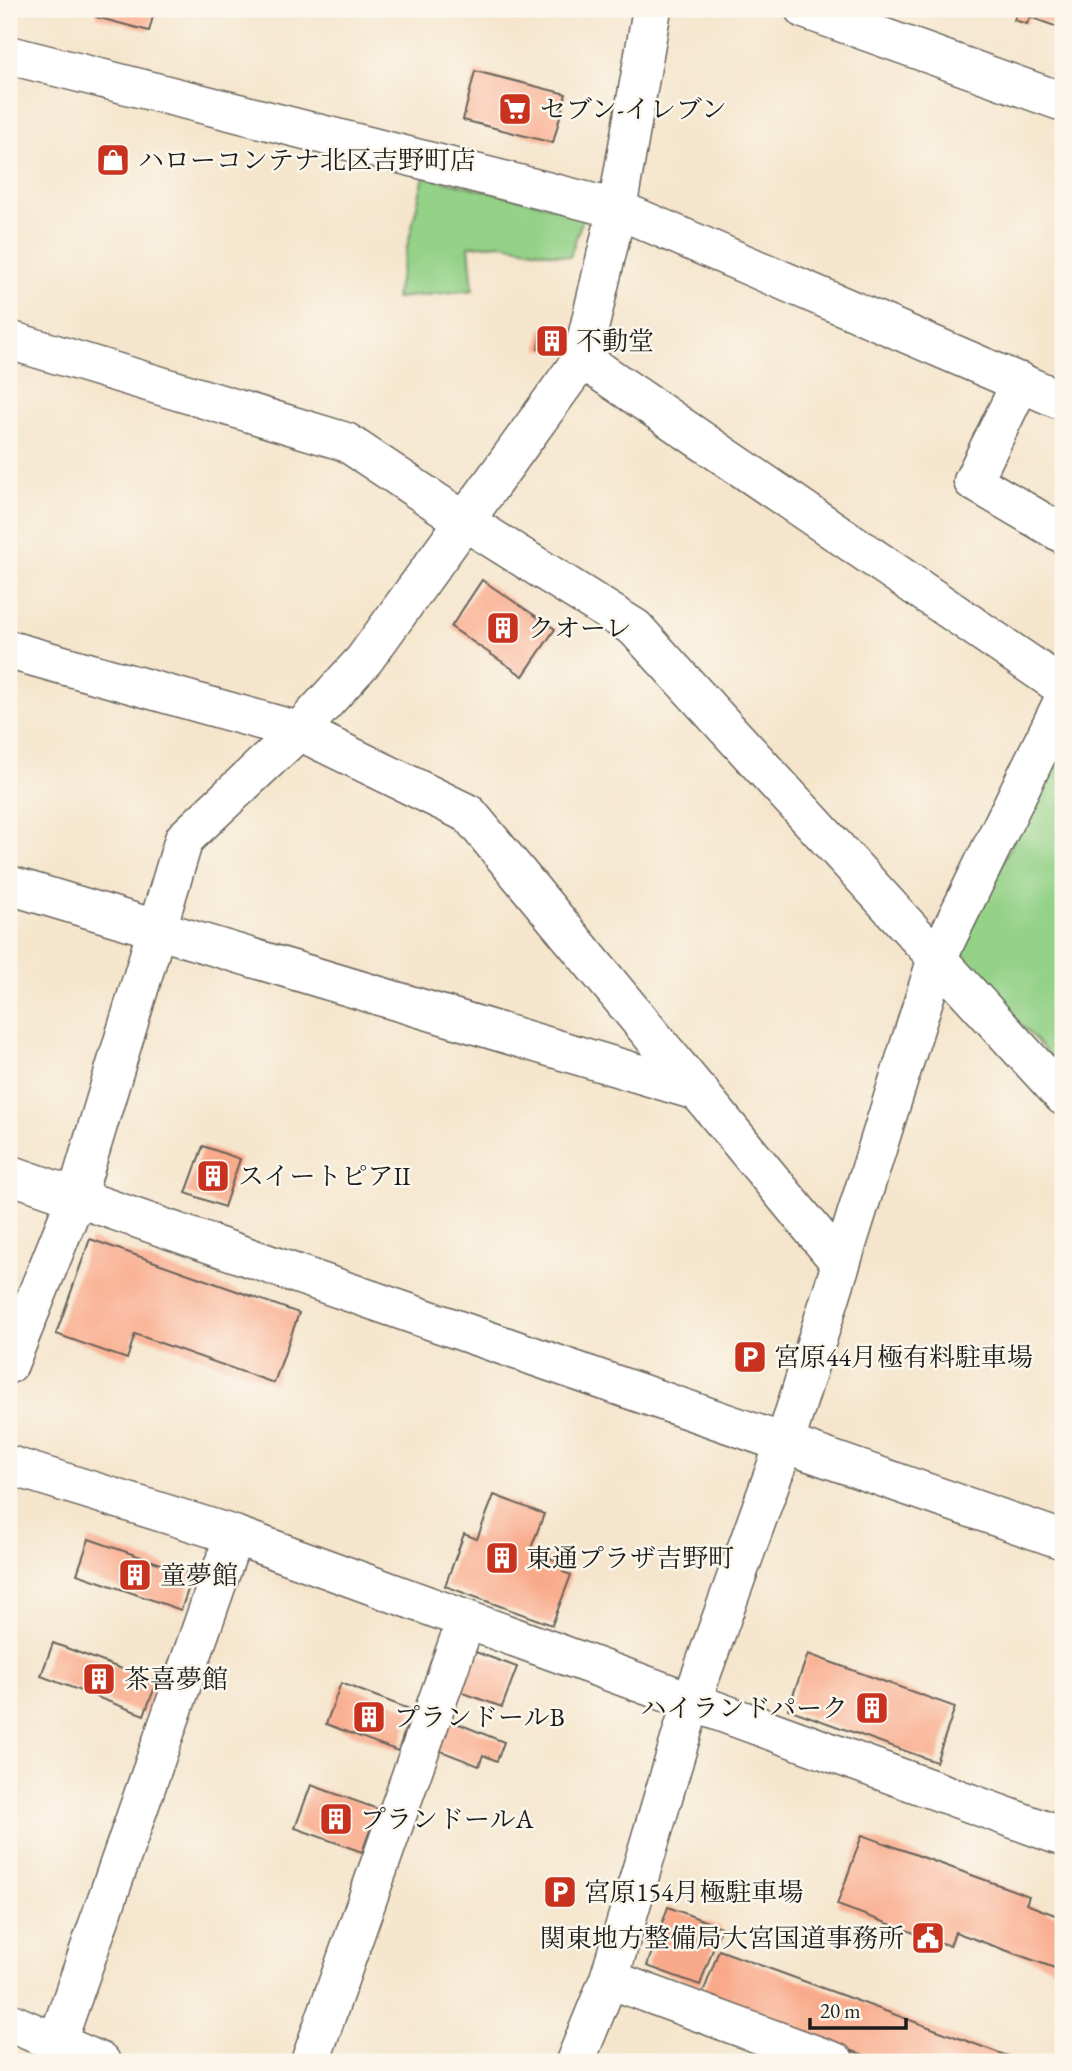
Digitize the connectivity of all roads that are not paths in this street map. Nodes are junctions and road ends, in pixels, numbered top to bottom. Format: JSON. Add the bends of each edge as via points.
{"nodes":[{"id":1,"x":652,"y":9,"type":"edge"},
{"id":2,"x":804,"y":9,"type":"edge"},
{"id":3,"x":850,"y":16,"type":"edge"},
{"id":4,"x":9,"y":55,"type":"edge"},
{"id":5,"x":1063,"y":102,"type":"edge"},
{"id":6,"x":617,"y":209,"type":"junction"},
{"id":7,"x":9,"y":340,"type":"edge"},
{"id":8,"x":582,"y":359,"type":"junction"},
{"id":9,"x":1021,"y":382,"type":"junction"},
{"id":10,"x":1063,"y":401,"type":"edge"},
{"id":11,"x":466,"y":522,"type":"junction"},
{"id":12,"x":1063,"y":534,"type":"edge"},
{"id":13,"x":9,"y":650,"type":"edge"},
{"id":14,"x":1063,"y":687,"type":"edge"},
{"id":15,"x":1063,"y":701,"type":"edge"},
{"id":16,"x":299,"y":731,"type":"junction"},
{"id":17,"x":9,"y":885,"type":"edge"},
{"id":18,"x":156,"y":930,"type":"junction"},
{"id":19,"x":936,"y":961,"type":"junction"},
{"id":20,"x":700,"y":1092,"type":"junction"},
{"id":21,"x":1063,"y":1096,"type":"edge"},
{"id":22,"x":9,"y":1174,"type":"edge"},
{"id":23,"x":76,"y":1198,"type":"junction"},
{"id":24,"x":841,"y":1264,"type":"junction"},
{"id":25,"x":9,"y":1364,"type":"edge"},
{"id":26,"x":785,"y":1443,"type":"junction"},
{"id":27,"x":9,"y":1465,"type":"edge"},
{"id":28,"x":234,"y":1535,"type":"junction"},
{"id":29,"x":1063,"y":1540,"type":"edge"},
{"id":30,"x":466,"y":1620,"type":"junction"},
{"id":31,"x":691,"y":1703,"type":"junction"},
{"id":32,"x":1063,"y":1837,"type":"edge"},
{"id":33,"x":608,"y":1979,"type":"junction"},
{"id":34,"x":28,"y":2039,"type":"edge"},
{"id":35,"x":101,"y":2062,"type":"edge"},
{"id":36,"x":310,"y":2062,"type":"edge"},
{"id":37,"x":575,"y":2062,"type":"edge"},
{"id":38,"x":835,"y":2062,"type":"edge"}],
"edges":[{"from":1,"to":6,"type":"street"},
{"from":2,"to":3,"type":"street"},
{"from":3,"to":5,"type":"street"},
{"from":4,"to":6,"type":"street"},
{"from":6,"to":8,"type":"street"},
{"from":6,"to":9,"type":"street"},
{"from":7,"to":11,"type":"street","via":[[346,442]]},
{"from":8,"to":11,"type":"street"},
{"from":8,"to":14,"type":"street"},
{"from":9,"to":10,"type":"street"},
{"from":9,"to":12,"type":"street","via":[[974,481]]},
{"from":11,"to":16,"type":"street","via":[[364,660]]},
{"from":11,"to":19,"type":"street","via":[[635,628]]},
{"from":13,"to":16,"type":"street"},
{"from":15,"to":19,"type":"street"},
{"from":16,"to":18,"type":"street","via":[[184,839]]},
{"from":16,"to":20,"type":"street","via":[[469,814]]},
{"from":17,"to":18,"type":"street"},
{"from":18,"to":20,"type":"street"},
{"from":18,"to":23,"type":"street"},
{"from":19,"to":21,"type":"street"},
{"from":19,"to":24,"type":"street"},
{"from":20,"to":24,"type":"street"},
{"from":22,"to":23,"type":"street"},
{"from":23,"to":25,"type":"street"},
{"from":23,"to":26,"type":"street"},
{"from":24,"to":26,"type":"street"},
{"from":26,"to":29,"type":"street"},
{"from":26,"to":31,"type":"street"},
{"from":27,"to":28,"type":"street"},
{"from":28,"to":30,"type":"street"},
{"from":28,"to":34,"type":"street"},
{"from":30,"to":31,"type":"street"},
{"from":30,"to":36,"type":"street"},
{"from":31,"to":32,"type":"street"},
{"from":31,"to":33,"type":"street"},
{"from":33,"to":37,"type":"street"},
{"from":33,"to":38,"type":"street"},
{"from":34,"to":35,"type":"street"}]}
